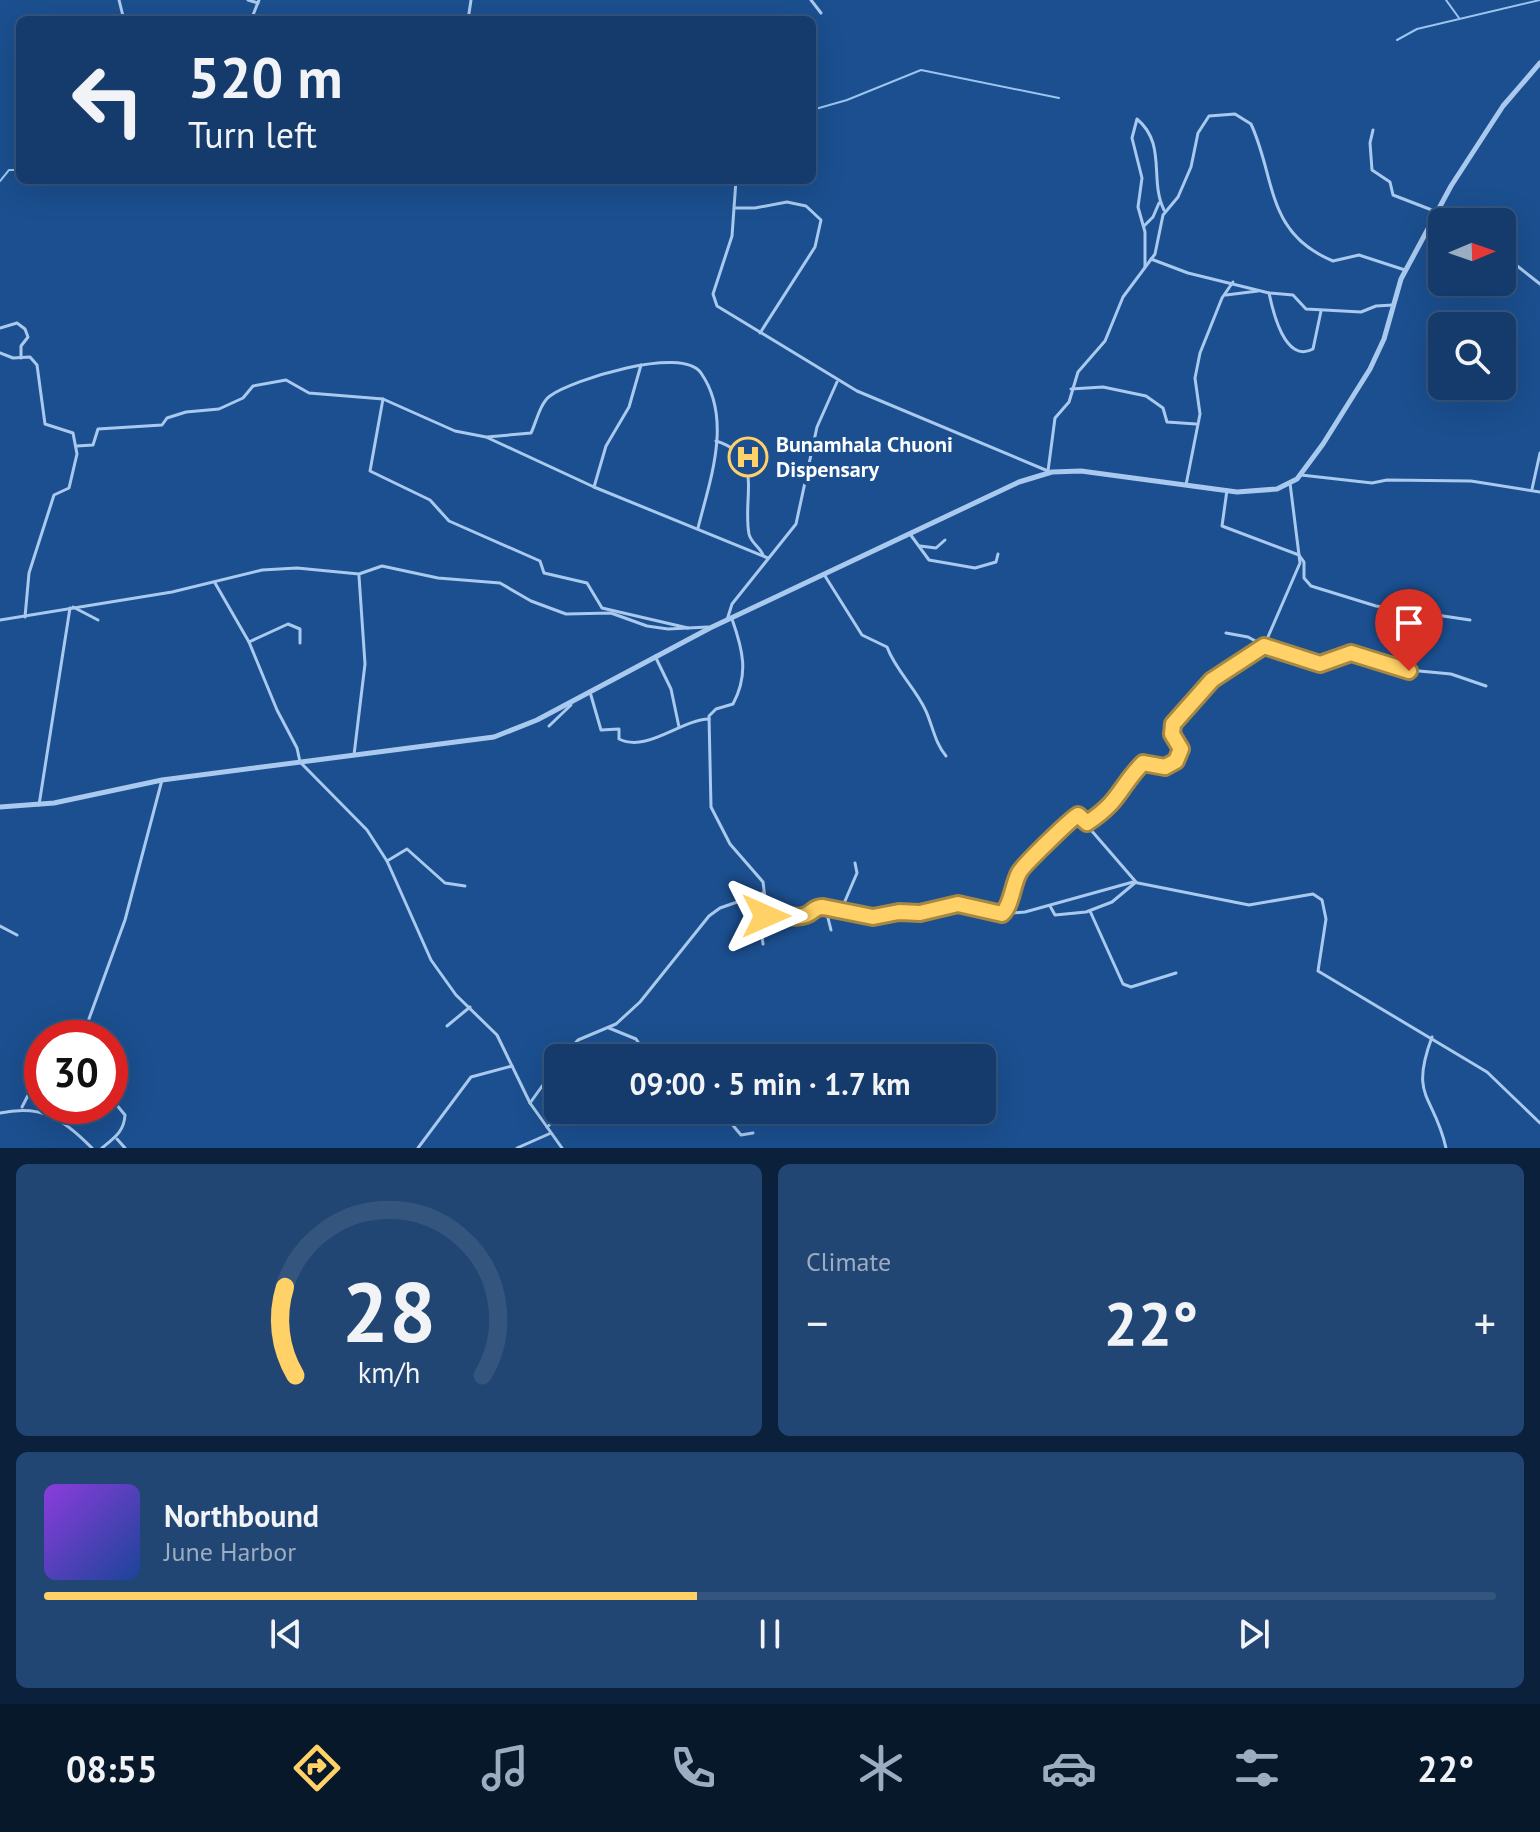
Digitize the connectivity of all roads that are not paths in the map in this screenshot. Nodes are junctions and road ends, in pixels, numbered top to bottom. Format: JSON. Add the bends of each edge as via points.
{"nodes":[{"id":1,"x":248,"y":0,"type":"edge"},
{"id":2,"x":811,"y":0,"type":"edge"},
{"id":3,"x":258,"y":1,"type":"edge"},
{"id":4,"x":821,"y":13,"type":"dead end"},
{"id":5,"x":1540,"y":63,"type":"edge"},
{"id":6,"x":1373,"y":130,"type":"dead end"},
{"id":7,"x":736,"y":184,"type":"edge"},
{"id":8,"x":1160,"y":199,"type":"junction"},
{"id":9,"x":734,"y":208,"type":"junction"},
{"id":10,"x":1430,"y":208,"type":"edge"},
{"id":11,"x":1440,"y":208,"type":"edge"},
{"id":12,"x":1165,"y":211,"type":"junction"},
{"id":13,"x":1143,"y":227,"type":"junction"},
{"id":14,"x":1428,"y":229,"type":"edge"},
{"id":15,"x":1151,"y":259,"type":"junction"},
{"id":16,"x":1516,"y":265,"type":"edge"},
{"id":17,"x":1144,"y":270,"type":"junction"},
{"id":18,"x":1405,"y":270,"type":"junction"},
{"id":19,"x":1233,"y":282,"type":"junction"},
{"id":20,"x":1540,"y":284,"type":"edge"},
{"id":21,"x":1259,"y":290,"type":"junction"},
{"id":22,"x":1269,"y":293,"type":"junction"},
{"id":23,"x":1226,"y":295,"type":"junction"},
{"id":24,"x":1393,"y":305,"type":"junction"},
{"id":25,"x":1321,"y":311,"type":"junction"},
{"id":26,"x":0,"y":328,"type":"edge"},
{"id":27,"x":760,"y":333,"type":"junction"},
{"id":28,"x":0,"y":353,"type":"edge"},
{"id":29,"x":21,"y":358,"type":"junction"},
{"id":30,"x":641,"y":364,"type":"junction"},
{"id":31,"x":838,"y":381,"type":"junction"},
{"id":32,"x":1071,"y":389,"type":"junction"},
{"id":33,"x":383,"y":399,"type":"junction"},
{"id":34,"x":1196,"y":424,"type":"junction"},
{"id":35,"x":486,"y":437,"type":"junction"},
{"id":36,"x":716,"y":441,"type":"junction"},
{"id":37,"x":77,"y":446,"type":"junction"},
{"id":38,"x":1540,"y":453,"type":"edge"},
{"id":39,"x":1050,"y":472,"type":"junction"},
{"id":40,"x":1301,"y":475,"type":"junction"},
{"id":41,"x":1290,"y":483,"type":"junction"},
{"id":42,"x":1186,"y":485,"type":"junction"},
{"id":43,"x":594,"y":487,"type":"junction"},
{"id":44,"x":1532,"y":489,"type":"junction"},
{"id":45,"x":1227,"y":490,"type":"junction"},
{"id":46,"x":1540,"y":492,"type":"edge"},
{"id":47,"x":698,"y":528,"type":"junction"},
{"id":48,"x":910,"y":534,"type":"junction"},
{"id":49,"x":945,"y":540,"type":"dead end"},
{"id":50,"x":920,"y":546,"type":"junction"},
{"id":51,"x":998,"y":554,"type":"dead end"},
{"id":52,"x":1299,"y":555,"type":"junction"},
{"id":53,"x":765,"y":556,"type":"junction"},
{"id":54,"x":359,"y":574,"type":"junction"},
{"id":55,"x":825,"y":576,"type":"junction"},
{"id":56,"x":215,"y":582,"type":"junction"},
{"id":57,"x":71,"y":608,"type":"junction"},
{"id":58,"x":25,"y":617,"type":"junction"},
{"id":59,"x":729,"y":619,"type":"junction"},
{"id":60,"x":0,"y":620,"type":"edge"},
{"id":61,"x":98,"y":620,"type":"dead end"},
{"id":62,"x":1470,"y":620,"type":"dead end"},
{"id":63,"x":692,"y":628,"type":"junction"},
{"id":64,"x":710,"y":628,"type":"junction"},
{"id":65,"x":1226,"y":633,"type":"dead end"},
{"id":66,"x":249,"y":642,"type":"junction"},
{"id":67,"x":300,"y":643,"type":"dead end"},
{"id":68,"x":1264,"y":646,"type":"junction"},
{"id":69,"x":655,"y":655,"type":"junction"},
{"id":70,"x":1486,"y":686,"type":"dead end"},
{"id":71,"x":590,"y":692,"type":"junction"},
{"id":72,"x":572,"y":701,"type":"junction"},
{"id":73,"x":709,"y":719,"type":"junction"},
{"id":74,"x":549,"y":726,"type":"dead end"},
{"id":75,"x":679,"y":727,"type":"junction"},
{"id":76,"x":354,"y":755,"type":"junction"},
{"id":77,"x":946,"y":756,"type":"dead end"},
{"id":78,"x":300,"y":762,"type":"junction"},
{"id":79,"x":162,"y":780,"type":"junction"},
{"id":80,"x":39,"y":805,"type":"junction"},
{"id":81,"x":0,"y":807,"type":"edge"},
{"id":82,"x":1087,"y":823,"type":"junction"},
{"id":83,"x":387,"y":861,"type":"junction"},
{"id":84,"x":855,"y":863,"type":"dead end"},
{"id":85,"x":1136,"y":882,"type":"junction"},
{"id":86,"x":465,"y":886,"type":"dead end"},
{"id":87,"x":763,"y":893,"type":"junction"},
{"id":88,"x":1049,"y":905,"type":"junction"},
{"id":89,"x":767,"y":907,"type":"junction"},
{"id":90,"x":835,"y":908,"type":"junction"},
{"id":91,"x":842,"y":909,"type":"junction"},
{"id":92,"x":1090,"y":911,"type":"junction"},
{"id":93,"x":1005,"y":912,"type":"junction"},
{"id":94,"x":0,"y":926,"type":"edge"},
{"id":95,"x":831,"y":930,"type":"dead end"},
{"id":96,"x":17,"y":935,"type":"dead end"},
{"id":97,"x":763,"y":944,"type":"dead end"},
{"id":98,"x":1176,"y":973,"type":"dead end"},
{"id":99,"x":470,"y":1007,"type":"junction"},
{"id":100,"x":89,"y":1020,"type":"edge"},
{"id":101,"x":447,"y":1026,"type":"dead end"},
{"id":102,"x":608,"y":1028,"type":"junction"},
{"id":103,"x":1432,"y":1037,"type":"junction"},
{"id":104,"x":574,"y":1044,"type":"edge"},
{"id":105,"x":639,"y":1044,"type":"edge"},
{"id":106,"x":512,"y":1066,"type":"junction"},
{"id":107,"x":544,"y":1084,"type":"edge"},
{"id":108,"x":24,"y":1103,"type":"edge"},
{"id":109,"x":530,"y":1103,"type":"junction"},
{"id":110,"x":22,"y":1107,"type":"junction"},
{"id":111,"x":0,"y":1113,"type":"edge"},
{"id":112,"x":1540,"y":1123,"type":"edge"},
{"id":113,"x":121,"y":1124,"type":"edge"},
{"id":114,"x":550,"y":1124,"type":"edge"},
{"id":115,"x":732,"y":1124,"type":"edge"},
{"id":116,"x":547,"y":1127,"type":"junction"},
{"id":117,"x":551,"y":1133,"type":"junction"},
{"id":118,"x":753,"y":1133,"type":"dead end"},
{"id":119,"x":116,"y":1137,"type":"junction"},
{"id":120,"x":92,"y":1148,"type":"edge"},
{"id":121,"x":102,"y":1148,"type":"edge"},
{"id":122,"x":125,"y":1148,"type":"edge"},
{"id":123,"x":418,"y":1148,"type":"edge"},
{"id":124,"x":517,"y":1148,"type":"edge"},
{"id":125,"x":562,"y":1148,"type":"edge"},
{"id":126,"x":1446,"y":1148,"type":"edge"}],
"edges":[{"from":1,"to":3,"type":"street"},
{"from":2,"to":4,"type":"street"},
{"from":5,"to":11,"type":"street","via":[[1494,118]]},
{"from":6,"to":10,"type":"street","via":[[1373,171],[1390,182],[1393,195]]},
{"from":7,"to":9,"type":"street"},
{"from":8,"to":12,"type":"street"},
{"from":8,"to":13,"type":"street"},
{"from":8,"to":13,"type":"street","via":[[1158,153],[1137,119],[1132,138],[1142,178],[1138,207]]},
{"from":9,"to":27,"type":"street","via":[[714,300]]},
{"from":9,"to":27,"type":"street","via":[[787,202],[806,206],[821,220],[815,247]]},
{"from":12,"to":15,"type":"street"},
{"from":12,"to":18,"type":"street","via":[[1184,182],[1206,119],[1235,114],[1253,128],[1274,204],[1303,241],[1330,260],[1359,255]]},
{"from":13,"to":17,"type":"street"},
{"from":14,"to":18,"type":"street"},
{"from":15,"to":17,"type":"street"},
{"from":15,"to":19,"type":"street"},
{"from":16,"to":20,"type":"street"},
{"from":17,"to":32,"type":"street"},
{"from":18,"to":24,"type":"street"},
{"from":19,"to":21,"type":"street"},
{"from":19,"to":23,"type":"street"},
{"from":21,"to":22,"type":"street"},
{"from":21,"to":23,"type":"street"},
{"from":22,"to":25,"type":"street","via":[[1293,295],[1301,308]]},
{"from":22,"to":25,"type":"street","via":[[1284,337],[1300,351],[1313,349]]},
{"from":23,"to":34,"type":"street","via":[[1200,353]]},
{"from":24,"to":25,"type":"street","via":[[1361,312]]},
{"from":24,"to":40,"type":"street","via":[[1370,369]]},
{"from":26,"to":29,"type":"street","via":[[17,323],[25,329]]},
{"from":27,"to":31,"type":"street"},
{"from":28,"to":29,"type":"street"},
{"from":29,"to":37,"type":"street","via":[[30,357],[37,365],[46,425],[73,433]]},
{"from":30,"to":35,"type":"street","via":[[578,380],[550,396],[531,433]]},
{"from":30,"to":36,"type":"street","via":[[688,364],[698,369],[716,416]]},
{"from":30,"to":43,"type":"street","via":[[629,407],[606,446]]},
{"from":31,"to":39,"type":"street"},
{"from":31,"to":53,"type":"street","via":[[817,427],[796,524]]},
{"from":32,"to":34,"type":"street","via":[[1103,387],[1146,396],[1163,408],[1165,420]]},
{"from":32,"to":39,"type":"street","via":[[1069,402],[1053,425]]},
{"from":33,"to":35,"type":"street","via":[[455,431]]},
{"from":33,"to":37,"type":"street","via":[[309,393],[282,379],[253,386],[243,398],[219,409],[186,412],[162,425],[98,429],[93,445]]},
{"from":33,"to":63,"type":"street","via":[[370,471],[430,500],[449,521],[541,561],[544,573],[587,583],[602,608]]},
{"from":34,"to":42,"type":"street"},
{"from":35,"to":43,"type":"street"},
{"from":36,"to":47,"type":"street"},
{"from":36,"to":53,"type":"street","via":[[735,447],[743,460],[749,537]]},
{"from":37,"to":58,"type":"street","via":[[69,488],[54,495],[32,559]]},
{"from":38,"to":44,"type":"street"},
{"from":39,"to":42,"type":"street","via":[[1097,472]]},
{"from":39,"to":48,"type":"street"},
{"from":40,"to":41,"type":"street"},
{"from":40,"to":44,"type":"street","via":[[1372,483],[1471,481]]},
{"from":41,"to":45,"type":"street","via":[[1268,490]]},
{"from":41,"to":52,"type":"street"},
{"from":42,"to":45,"type":"street"},
{"from":43,"to":47,"type":"street"},
{"from":44,"to":46,"type":"street"},
{"from":45,"to":52,"type":"street","via":[[1224,528]]},
{"from":47,"to":53,"type":"street"},
{"from":48,"to":50,"type":"street"},
{"from":48,"to":55,"type":"street"},
{"from":49,"to":50,"type":"street","via":[[936,548]]},
{"from":50,"to":51,"type":"street","via":[[927,559],[975,568],[996,562]]},
{"from":52,"to":62,"type":"street","via":[[1306,582],[1319,589],[1376,606]]},
{"from":52,"to":68,"type":"street","via":[[1294,582]]},
{"from":53,"to":59,"type":"street","via":[[732,604]]},
{"from":54,"to":56,"type":"street","via":[[288,568]]},
{"from":54,"to":63,"type":"street","via":[[382,566],[500,583],[561,613],[611,613],[647,626]]},
{"from":54,"to":76,"type":"street","via":[[365,664]]},
{"from":55,"to":59,"type":"street"},
{"from":55,"to":77,"type":"street","via":[[862,635],[887,647]]},
{"from":56,"to":57,"type":"street"},
{"from":56,"to":66,"type":"street"},
{"from":57,"to":58,"type":"street"},
{"from":57,"to":61,"type":"street"},
{"from":57,"to":80,"type":"street"},
{"from":58,"to":60,"type":"street"},
{"from":59,"to":64,"type":"street"},
{"from":59,"to":73,"type":"street","via":[[743,656],[743,678],[733,704],[713,711]]},
{"from":63,"to":64,"type":"street"},
{"from":64,"to":69,"type":"street"},
{"from":65,"to":68,"type":"street"},
{"from":66,"to":67,"type":"street","via":[[288,624],[300,629]]},
{"from":66,"to":78,"type":"street"},
{"from":68,"to":70,"type":"street","via":[[1320,664],[1351,653],[1398,669],[1451,674]]},
{"from":68,"to":82,"type":"street","via":[[1212,680],[1173,724],[1172,734],[1181,749],[1176,761],[1165,767],[1143,763],[1110,808]]},
{"from":69,"to":71,"type":"street"},
{"from":69,"to":75,"type":"street","via":[[671,689]]},
{"from":71,"to":72,"type":"street"},
{"from":71,"to":75,"type":"street","via":[[601,730],[619,729],[623,742],[650,739]]},
{"from":72,"to":74,"type":"street"},
{"from":72,"to":76,"type":"street","via":[[494,737]]},
{"from":73,"to":75,"type":"street"},
{"from":73,"to":87,"type":"street","via":[[711,807],[729,843],[763,882]]},
{"from":76,"to":78,"type":"street"},
{"from":78,"to":79,"type":"street"},
{"from":78,"to":83,"type":"street","via":[[367,830]]},
{"from":79,"to":80,"type":"street"},
{"from":79,"to":100,"type":"street","via":[[125,920]]},
{"from":80,"to":81,"type":"street"},
{"from":82,"to":85,"type":"street"},
{"from":82,"to":93,"type":"street","via":[[1073,816],[1025,864]]},
{"from":83,"to":86,"type":"street","via":[[407,849],[445,883]]},
{"from":83,"to":99,"type":"street","via":[[431,960]]},
{"from":84,"to":91,"type":"street","via":[[857,873]]},
{"from":85,"to":88,"type":"street"},
{"from":85,"to":92,"type":"street","via":[[1112,902]]},
{"from":85,"to":103,"type":"street","via":[[1249,905],[1319,896],[1326,916],[1317,969]]},
{"from":87,"to":89,"type":"street"},
{"from":87,"to":102,"type":"street","via":[[720,908],[705,920],[647,996]]},
{"from":88,"to":92,"type":"street","via":[[1055,915]]},
{"from":88,"to":93,"type":"street"},
{"from":89,"to":90,"type":"street","via":[[793,916],[816,907]]},
{"from":89,"to":97,"type":"street"},
{"from":90,"to":91,"type":"street"},
{"from":90,"to":95,"type":"street","via":[[828,918]]},
{"from":91,"to":93,"type":"street","via":[[873,917],[958,904]]},
{"from":92,"to":98,"type":"street","via":[[1123,984],[1131,987]]},
{"from":94,"to":96,"type":"street"},
{"from":99,"to":101,"type":"street"},
{"from":99,"to":106,"type":"street","via":[[497,1035]]},
{"from":102,"to":104,"type":"street"},
{"from":102,"to":105,"type":"street"},
{"from":103,"to":112,"type":"street","via":[[1487,1072]]},
{"from":103,"to":126,"type":"street","via":[[1421,1083]]},
{"from":106,"to":109,"type":"street"},
{"from":106,"to":123,"type":"street","via":[[471,1077]]},
{"from":107,"to":109,"type":"street"},
{"from":108,"to":110,"type":"street"},
{"from":109,"to":116,"type":"street"},
{"from":110,"to":111,"type":"street"},
{"from":110,"to":120,"type":"street","via":[[52,1117]]},
{"from":113,"to":119,"type":"street"},
{"from":114,"to":116,"type":"street"},
{"from":115,"to":118,"type":"street","via":[[740,1134]]},
{"from":116,"to":117,"type":"street"},
{"from":117,"to":124,"type":"street"},
{"from":117,"to":125,"type":"street"},
{"from":119,"to":121,"type":"street"},
{"from":119,"to":122,"type":"street"}]}
